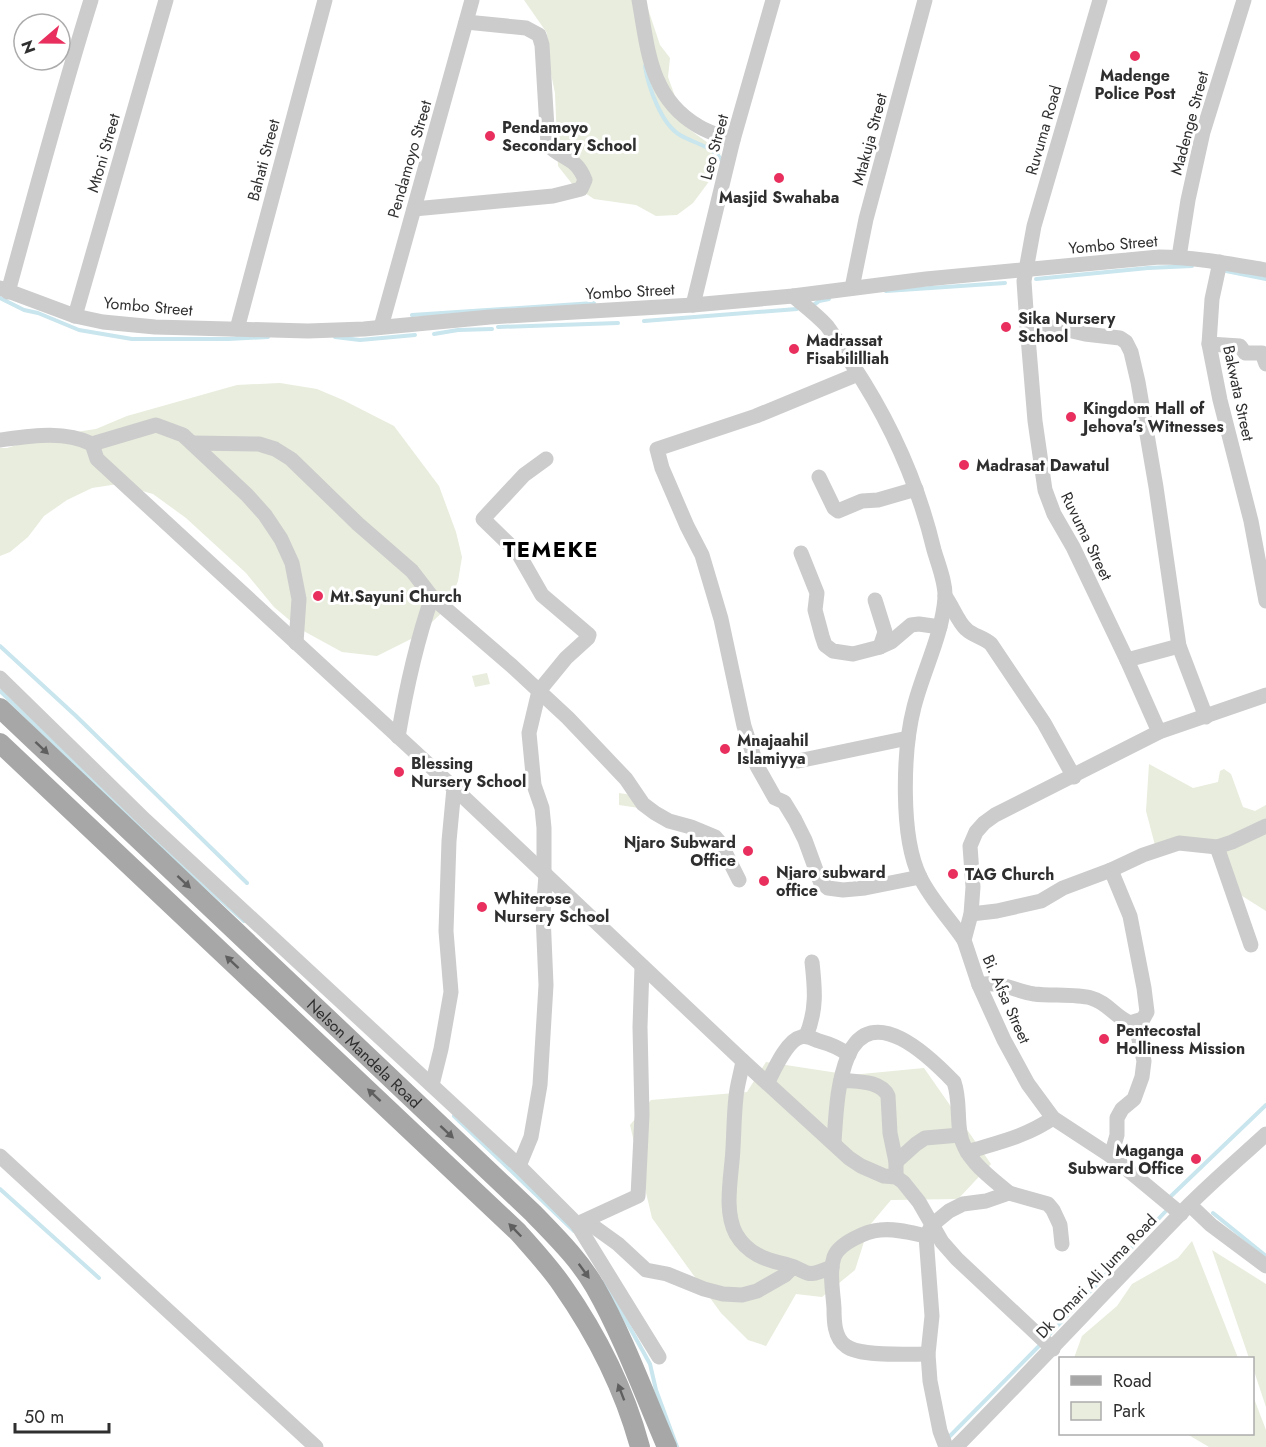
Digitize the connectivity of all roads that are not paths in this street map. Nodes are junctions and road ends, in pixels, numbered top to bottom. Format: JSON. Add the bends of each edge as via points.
{"nodes":[{"id":1,"x":91,"y":0,"type":"edge"},
{"id":2,"x":166,"y":0,"type":"edge"},
{"id":3,"x":325,"y":0,"type":"edge"},
{"id":4,"x":472,"y":0,"type":"edge"},
{"id":5,"x":639,"y":0,"type":"edge"},
{"id":6,"x":773,"y":0,"type":"edge"},
{"id":7,"x":925,"y":0,"type":"edge"},
{"id":8,"x":1100,"y":0,"type":"edge"},
{"id":9,"x":1244,"y":0,"type":"edge"},
{"id":10,"x":466,"y":22,"type":"junction"},
{"id":11,"x":733,"y":140,"type":"junction"},
{"id":12,"x":414,"y":209,"type":"junction"},
{"id":13,"x":1179,"y":257,"type":"junction"},
{"id":14,"x":1220,"y":262,"type":"junction"},
{"id":15,"x":1025,"y":270,"type":"junction"},
{"id":16,"x":1266,"y":270,"type":"edge"},
{"id":17,"x":852,"y":288,"type":"junction"},
{"id":18,"x":4,"y":290,"type":"edge"},
{"id":19,"x":793,"y":296,"type":"junction"},
{"id":20,"x":693,"y":305,"type":"junction"},
{"id":21,"x":75,"y":316,"type":"junction"},
{"id":22,"x":1027,"y":326,"type":"junction"},
{"id":23,"x":381,"y":327,"type":"junction"},
{"id":24,"x":237,"y":329,"type":"junction"},
{"id":25,"x":1209,"y":344,"type":"junction"},
{"id":26,"x":1266,"y":364,"type":"edge"},
{"id":27,"x":858,"y":374,"type":"junction"},
{"id":28,"x":0,"y":440,"type":"edge"},
{"id":29,"x":192,"y":443,"type":"junction"},
{"id":30,"x":92,"y":444,"type":"junction"},
{"id":31,"x":546,"y":459,"type":"dead end"},
{"id":32,"x":819,"y":477,"type":"dead end"},
{"id":33,"x":916,"y":489,"type":"junction"},
{"id":34,"x":801,"y":553,"type":"dead end"},
{"id":35,"x":945,"y":596,"type":"junction"},
{"id":36,"x":432,"y":597,"type":"junction"},
{"id":37,"x":875,"y":600,"type":"dead end"},
{"id":38,"x":1266,"y":601,"type":"edge"},
{"id":39,"x":940,"y":627,"type":"junction"},
{"id":40,"x":296,"y":643,"type":"junction"},
{"id":41,"x":1179,"y":646,"type":"junction"},
{"id":42,"x":880,"y":647,"type":"junction"},
{"id":43,"x":1127,"y":660,"type":"junction"},
{"id":44,"x":0,"y":678,"type":"edge"},
{"id":45,"x":539,"y":691,"type":"junction"},
{"id":46,"x":1266,"y":695,"type":"edge"},
{"id":47,"x":0,"y":708,"type":"edge"},
{"id":48,"x":1206,"y":717,"type":"junction"},
{"id":49,"x":1159,"y":732,"type":"junction"},
{"id":50,"x":398,"y":737,"type":"junction"},
{"id":51,"x":908,"y":738,"type":"junction"},
{"id":52,"x":0,"y":743,"type":"edge"},
{"id":53,"x":798,"y":760,"type":"dead end"},
{"id":54,"x":1074,"y":777,"type":"junction"},
{"id":55,"x":454,"y":788,"type":"junction"},
{"id":56,"x":1266,"y":826,"type":"edge"},
{"id":57,"x":1217,"y":847,"type":"junction"},
{"id":58,"x":1111,"y":870,"type":"junction"},
{"id":59,"x":545,"y":874,"type":"junction"},
{"id":60,"x":920,"y":877,"type":"junction"},
{"id":61,"x":739,"y":880,"type":"dead end"},
{"id":62,"x":971,"y":914,"type":"junction"},
{"id":63,"x":964,"y":940,"type":"junction"},
{"id":64,"x":1251,"y":945,"type":"dead end"},
{"id":65,"x":812,"y":962,"type":"dead end"},
{"id":66,"x":642,"y":966,"type":"junction"},
{"id":67,"x":979,"y":985,"type":"junction"},
{"id":68,"x":1135,"y":1022,"type":"junction"},
{"id":69,"x":806,"y":1036,"type":"junction"},
{"id":70,"x":849,"y":1055,"type":"junction"},
{"id":71,"x":744,"y":1061,"type":"junction"},
{"id":72,"x":841,"y":1080,"type":"junction"},
{"id":73,"x":768,"y":1082,"type":"junction"},
{"id":74,"x":432,"y":1085,"type":"junction"},
{"id":75,"x":1053,"y":1118,"type":"junction"},
{"id":76,"x":1266,"y":1134,"type":"edge"},
{"id":77,"x":960,"y":1135,"type":"junction"},
{"id":78,"x":834,"y":1142,"type":"junction"},
{"id":79,"x":967,"y":1152,"type":"junction"},
{"id":80,"x":0,"y":1156,"type":"edge"},
{"id":81,"x":1111,"y":1156,"type":"junction"},
{"id":82,"x":519,"y":1166,"type":"junction"},
{"id":83,"x":896,"y":1170,"type":"junction"},
{"id":84,"x":1009,"y":1193,"type":"junction"},
{"id":85,"x":1185,"y":1209,"type":"junction"},
{"id":86,"x":581,"y":1222,"type":"junction"},
{"id":87,"x":929,"y":1230,"type":"junction"},
{"id":88,"x":1062,"y":1244,"type":"dead end"},
{"id":89,"x":1266,"y":1266,"type":"edge"},
{"id":90,"x":793,"y":1267,"type":"junction"},
{"id":91,"x":832,"y":1267,"type":"junction"},
{"id":92,"x":1053,"y":1349,"type":"junction"},
{"id":93,"x":928,"y":1354,"type":"junction"},
{"id":94,"x":659,"y":1357,"type":"dead end"},
{"id":95,"x":316,"y":1447,"type":"edge"},
{"id":96,"x":640,"y":1447,"type":"edge"},
{"id":97,"x":667,"y":1447,"type":"edge"},
{"id":98,"x":946,"y":1447,"type":"edge"},
{"id":99,"x":956,"y":1447,"type":"edge"}],
"edges":[{"from":1,"to":18,"type":"street"},
{"from":2,"to":21,"type":"street","name":"Mtoni Street"},
{"from":3,"to":24,"type":"street","name":"Bahati Street"},
{"from":4,"to":10,"type":"street","name":"Pendamoyo Street"},
{"from":5,"to":11,"type":"street","via":[[660,90],[675,109],[699,127]]},
{"from":6,"to":11,"type":"street","name":"Leo Street"},
{"from":7,"to":17,"type":"street","name":"Mtakuja Street","via":[[866,219]]},
{"from":8,"to":15,"type":"street","name":"Ruvuma Road","via":[[1034,226]]},
{"from":9,"to":13,"type":"street","name":"Madenge Street","via":[[1203,132]]},
{"from":10,"to":12,"type":"street","name":"Pendamoyo Street"},
{"from":10,"to":12,"type":"street","via":[[526,28],[539,35],[548,145],[581,168],[585,180],[581,189],[560,195]]},
{"from":11,"to":20,"type":"street","name":"Leo Street"},
{"from":12,"to":23,"type":"street","name":"Pendamoyo Street"},
{"from":13,"to":14,"type":"street","name":"Yombo Street"},
{"from":13,"to":15,"type":"street","name":"Yombo Street"},
{"from":14,"to":16,"type":"street","name":"Yombo Street"},
{"from":14,"to":25,"type":"street","name":"Bakwata Street","via":[[1212,299]]},
{"from":15,"to":17,"type":"street","name":"Yombo Street"},
{"from":15,"to":22,"type":"street","name":"Ruvuma Street"},
{"from":17,"to":19,"type":"street","name":"Yombo Street"},
{"from":18,"to":21,"type":"street","name":"Yombo Street"},
{"from":19,"to":20,"type":"street","name":"Yombo Street"},
{"from":19,"to":27,"type":"street","via":[[828,328]]},
{"from":20,"to":23,"type":"street","name":"Yombo Street"},
{"from":21,"to":24,"type":"street","name":"Yombo Street","via":[[138,327]]},
{"from":22,"to":41,"type":"street","via":[[1120,338],[1131,352]]},
{"from":22,"to":43,"type":"street","name":"Ruvuma Street","via":[[1045,490]]},
{"from":23,"to":24,"type":"street","name":"Yombo Street"},
{"from":25,"to":26,"type":"street","via":[[1240,346],[1245,353],[1262,353]]},
{"from":25,"to":38,"type":"street","name":"Bakwata Street","via":[[1254,532]]},
{"from":27,"to":33,"type":"street","via":[[892,431]]},
{"from":27,"to":60,"type":"street","via":[[756,416],[657,449],[702,555],[750,747],[775,798],[784,802],[806,840],[820,881],[828,888],[843,890]]},
{"from":28,"to":30,"type":"street","via":[[77,436]]},
{"from":29,"to":30,"type":"street","via":[[183,435],[156,425]]},
{"from":29,"to":36,"type":"street","via":[[259,444],[291,459],[412,571]]},
{"from":29,"to":40,"type":"street","via":[[248,495],[281,538],[297,580]]},
{"from":30,"to":40,"type":"street","via":[[97,459]]},
{"from":31,"to":45,"type":"street","via":[[524,475],[483,519],[518,554],[542,595],[589,635]]},
{"from":32,"to":33,"type":"street","via":[[838,511],[862,501]]},
{"from":33,"to":35,"type":"street"},
{"from":34,"to":42,"type":"street","via":[[815,585],[815,610],[825,645],[833,651],[853,654]]},
{"from":35,"to":39,"type":"street"},
{"from":35,"to":54,"type":"street","via":[[967,630],[991,644],[1044,723]]},
{"from":36,"to":45,"type":"street"},
{"from":36,"to":50,"type":"street","via":[[413,660]]},
{"from":37,"to":42,"type":"street","via":[[885,632]]},
{"from":39,"to":42,"type":"street","via":[[911,625]]},
{"from":39,"to":51,"type":"street","via":[[913,708]]},
{"from":40,"to":50,"type":"street"},
{"from":41,"to":43,"type":"street"},
{"from":41,"to":48,"type":"street"},
{"from":43,"to":49,"type":"street","name":"Ruvuma Street"},
{"from":44,"to":74,"type":"street","via":[[145,820]]},
{"from":45,"to":59,"type":"street","via":[[529,733],[534,784],[542,808]]},
{"from":45,"to":61,"type":"street","via":[[626,779],[643,804],[669,821],[715,837]]},
{"from":46,"to":48,"type":"street","name":"Bi. Afsa Street"},
{"from":47,"to":97,"type":"main road","name":"Nelson Mandela Road","one_way":true,"via":[[571,1253],[600,1296]]},
{"from":48,"to":49,"type":"street","name":"Bi. Afsa Street"},
{"from":49,"to":54,"type":"street","name":"Bi. Afsa Street"},
{"from":50,"to":55,"type":"street"},
{"from":51,"to":53,"type":"street"},
{"from":51,"to":60,"type":"street","via":[[905,790],[912,853]]},
{"from":96,"to":52,"type":"main road","name":"Nelson Mandela Road","one_way":true,"via":[[609,1362],[592,1331],[561,1283],[518,1232]]},
{"from":54,"to":62,"type":"street","name":"Bi. Afsa Street","via":[[995,815],[976,832],[970,846]]},
{"from":55,"to":59,"type":"street"},
{"from":55,"to":74,"type":"street","via":[[446,931],[451,992]]},
{"from":56,"to":57,"type":"street"},
{"from":57,"to":58,"type":"street","via":[[1179,843]]},
{"from":57,"to":64,"type":"street"},
{"from":58,"to":62,"type":"street","via":[[1041,901]]},
{"from":58,"to":68,"type":"street","via":[[1130,916],[1144,988],[1147,1012]]},
{"from":59,"to":66,"type":"street"},
{"from":59,"to":82,"type":"street","via":[[546,985],[540,1084],[531,1137]]},
{"from":60,"to":63,"type":"street"},
{"from":62,"to":63,"type":"street","name":"Bi. Afsa Street"},
{"from":63,"to":67,"type":"street","name":"Bi. Afsa Street"},
{"from":65,"to":69,"type":"street","via":[[813,1020]]},
{"from":66,"to":71,"type":"street"},
{"from":66,"to":86,"type":"street","via":[[638,1196]]},
{"from":67,"to":68,"type":"street","via":[[998,983],[1032,993],[1090,998],[1106,1005],[1124,1021]]},
{"from":67,"to":75,"type":"street","name":"Bi. Afsa Street","via":[[1028,1084]]},
{"from":68,"to":81,"type":"street","via":[[1144,1061],[1142,1077],[1134,1099],[1117,1118],[1118,1135]]},
{"from":69,"to":70,"type":"street"},
{"from":69,"to":73,"type":"street","via":[[794,1040],[787,1048]]},
{"from":70,"to":72,"type":"street"},
{"from":70,"to":77,"type":"street","via":[[856,1043],[876,1032],[907,1042],[954,1082]]},
{"from":71,"to":73,"type":"street"},
{"from":71,"to":90,"type":"street","via":[[736,1095],[731,1217],[736,1234],[753,1253]]},
{"from":72,"to":78,"type":"street"},
{"from":72,"to":83,"type":"street","via":[[886,1090]]},
{"from":73,"to":78,"type":"street"},
{"from":74,"to":82,"type":"street"},
{"from":75,"to":79,"type":"street","via":[[1013,1140]]},
{"from":75,"to":81,"type":"street","name":"Bi. Afsa Street"},
{"from":76,"to":85,"type":"street","name":"Dk Omari Ali Juma Road"},
{"from":77,"to":79,"type":"street"},
{"from":77,"to":83,"type":"street","via":[[926,1138],[916,1144]]},
{"from":78,"to":83,"type":"street","via":[[861,1166],[885,1176]]},
{"from":79,"to":84,"type":"street"},
{"from":80,"to":95,"type":"street"},
{"from":81,"to":85,"type":"street","name":"Bi. Afsa Street"},
{"from":82,"to":86,"type":"street"},
{"from":83,"to":87,"type":"street","via":[[919,1202]]},
{"from":84,"to":87,"type":"street","via":[[963,1204]]},
{"from":84,"to":88,"type":"street","via":[[1048,1204],[1060,1225]]},
{"from":85,"to":89,"type":"street","name":"Bi. Afsa Street"},
{"from":85,"to":92,"type":"street","name":"Dk Omari Ali Juma Road"},
{"from":86,"to":90,"type":"street","via":[[618,1244],[646,1270],[723,1294],[757,1291]]},
{"from":86,"to":94,"type":"street"},
{"from":87,"to":91,"type":"street","via":[[880,1230],[854,1239],[840,1248]]},
{"from":87,"to":92,"type":"street"},
{"from":87,"to":93,"type":"street","via":[[932,1316]]},
{"from":90,"to":91,"type":"street","via":[[807,1275]]},
{"from":91,"to":93,"type":"street","via":[[834,1322],[844,1345],[895,1355]]},
{"from":92,"to":99,"type":"street","name":"Dk Omari Ali Juma Road"},
{"from":93,"to":98,"type":"street","via":[[934,1404]]}]}
